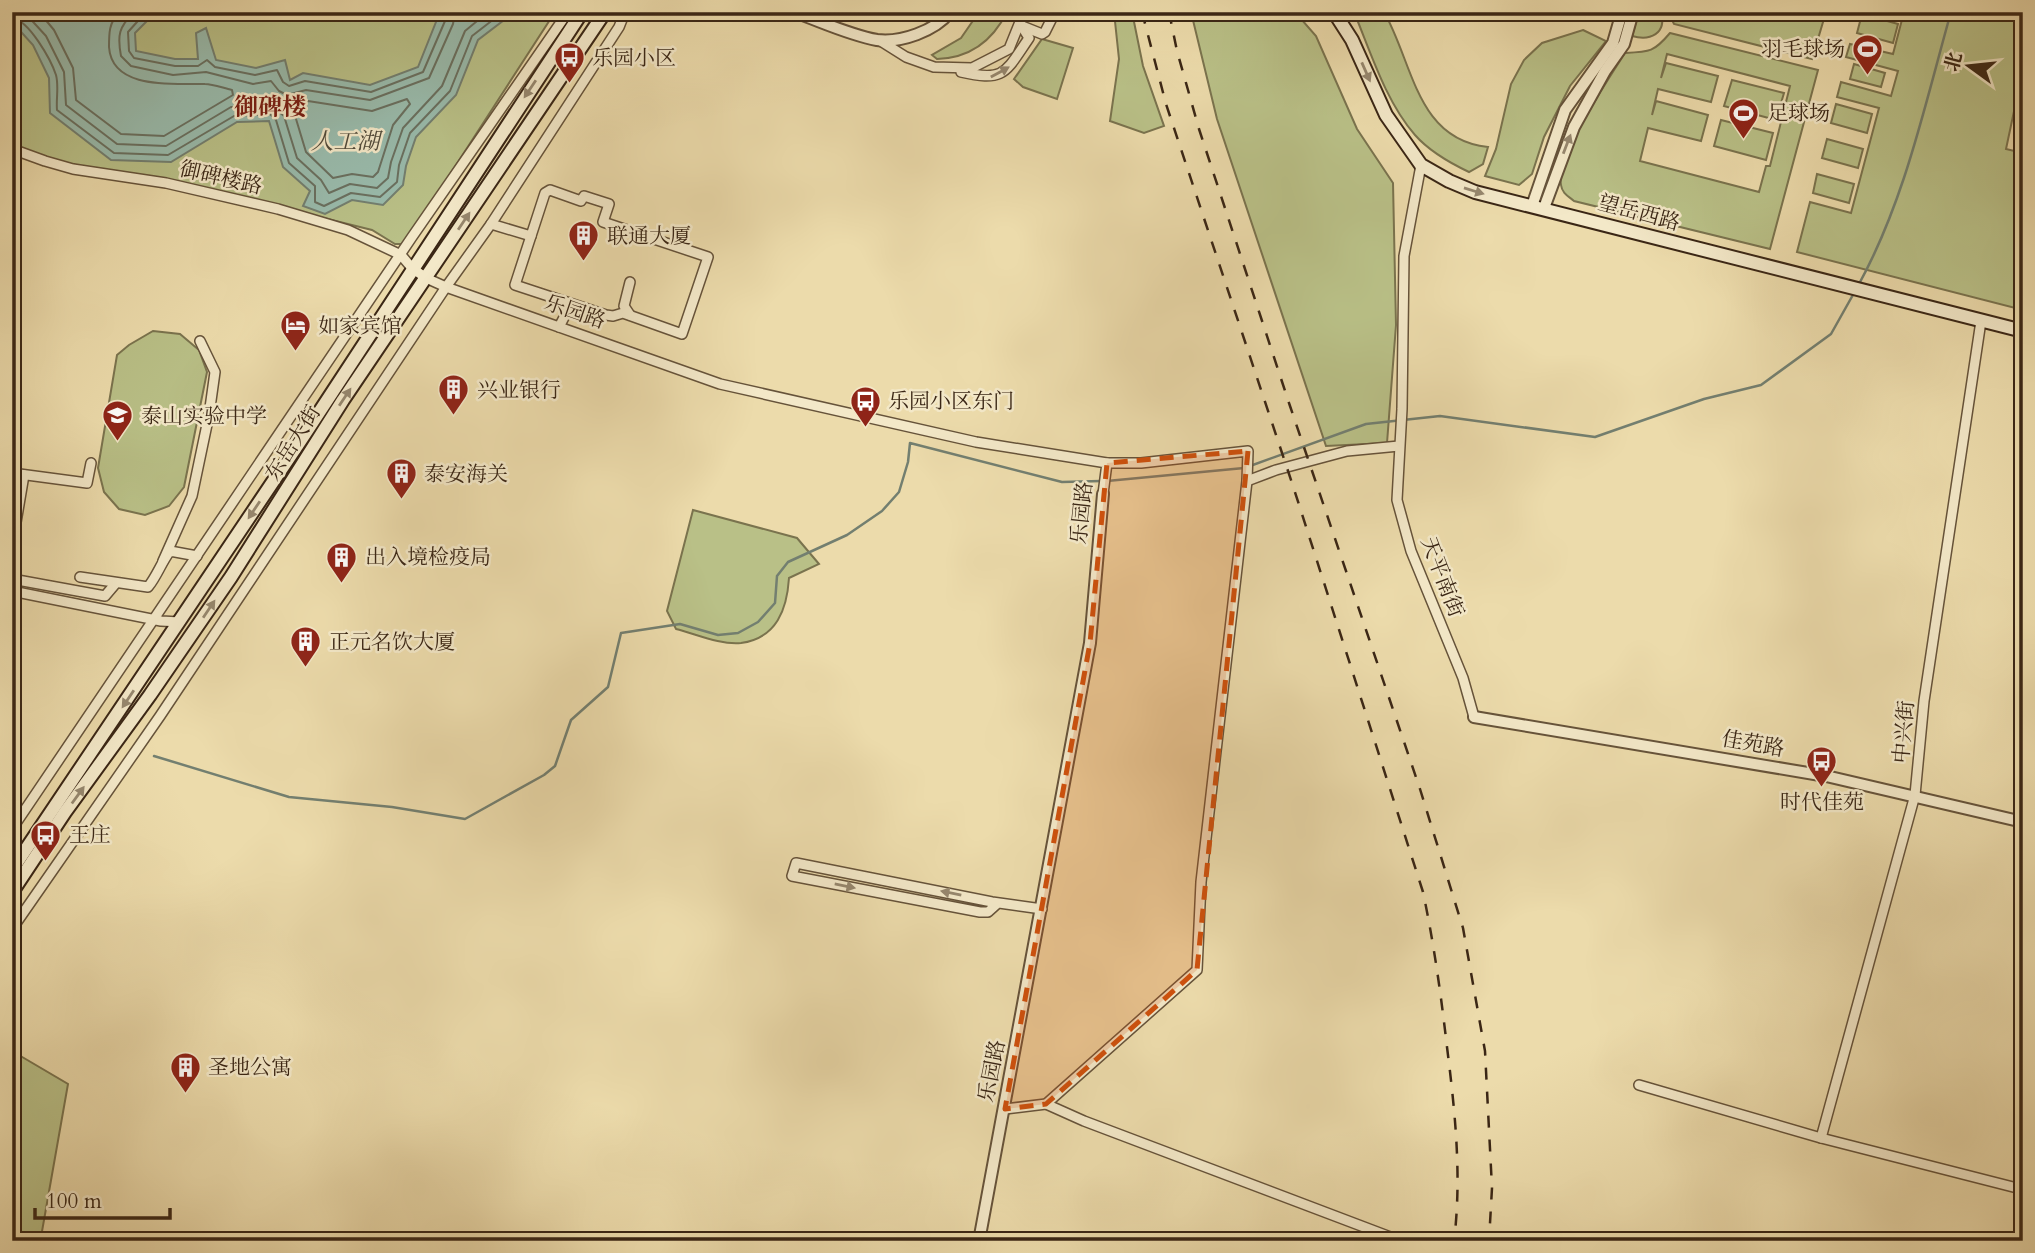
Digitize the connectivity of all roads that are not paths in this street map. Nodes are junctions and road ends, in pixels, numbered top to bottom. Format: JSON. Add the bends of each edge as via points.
{"nodes":[{"id":1,"x":568,"y":12,"type":"edge"},
{"id":2,"x":582,"y":12,"type":"edge"},
{"id":3,"x":605,"y":12,"type":"edge"},
{"id":4,"x":625,"y":12,"type":"edge"},
{"id":5,"x":794,"y":12,"type":"edge"},
{"id":6,"x":950,"y":12,"type":"edge"},
{"id":7,"x":1024,"y":12,"type":"edge"},
{"id":8,"x":1055,"y":12,"type":"edge"},
{"id":9,"x":1334,"y":12,"type":"edge"},
{"id":10,"x":1622,"y":12,"type":"edge"},
{"id":11,"x":1633,"y":12,"type":"edge"},
{"id":12,"x":1021,"y":25,"type":"junction"},
{"id":13,"x":879,"y":40,"type":"junction"},
{"id":14,"x":942,"y":68,"type":"junction"},
{"id":15,"x":12,"y":149,"type":"edge"},
{"id":16,"x":1421,"y":165,"type":"junction"},
{"id":17,"x":1538,"y":207,"type":"junction"},
{"id":18,"x":491,"y":224,"type":"junction"},
{"id":19,"x":531,"y":236,"type":"junction"},
{"id":20,"x":401,"y":255,"type":"junction"},
{"id":21,"x":412,"y":268,"type":"junction"},
{"id":22,"x":426,"y":278,"type":"junction"},
{"id":23,"x":630,"y":282,"type":"dead end"},
{"id":24,"x":446,"y":287,"type":"junction"},
{"id":25,"x":571,"y":303,"type":"junction"},
{"id":26,"x":630,"y":315,"type":"junction"},
{"id":27,"x":1980,"y":321,"type":"junction"},
{"id":28,"x":559,"y":327,"type":"junction"},
{"id":29,"x":2023,"y":331,"type":"edge"},
{"id":30,"x":200,"y":341,"type":"dead end"},
{"id":31,"x":1399,"y":446,"type":"junction"},
{"id":32,"x":91,"y":463,"type":"dead end"},
{"id":33,"x":1107,"y":467,"type":"junction"},
{"id":34,"x":12,"y":473,"type":"edge"},
{"id":35,"x":24,"y":475,"type":"junction"},
{"id":36,"x":1247,"y":477,"type":"junction"},
{"id":37,"x":1104,"y":494,"type":"joint"},
{"id":38,"x":175,"y":538,"type":"junction"},
{"id":39,"x":12,"y":546,"type":"edge"},
{"id":40,"x":170,"y":551,"type":"junction"},
{"id":41,"x":197,"y":556,"type":"junction"},
{"id":42,"x":163,"y":561,"type":"junction"},
{"id":43,"x":80,"y":577,"type":"dead end"},
{"id":44,"x":12,"y":579,"type":"edge"},
{"id":45,"x":116,"y":583,"type":"junction"},
{"id":46,"x":12,"y":591,"type":"edge"},
{"id":47,"x":155,"y":620,"type":"junction"},
{"id":48,"x":180,"y":622,"type":"junction"},
{"id":49,"x":1474,"y":717,"type":"joint"},
{"id":50,"x":1915,"y":795,"type":"junction"},
{"id":51,"x":2023,"y":821,"type":"edge"},
{"id":52,"x":12,"y":829,"type":"edge"},
{"id":53,"x":12,"y":870,"type":"edge"},
{"id":54,"x":12,"y":892,"type":"edge"},
{"id":55,"x":998,"y":903,"type":"junction"},
{"id":56,"x":1042,"y":909,"type":"junction"},
{"id":57,"x":12,"y":929,"type":"edge"},
{"id":58,"x":1639,"y":1085,"type":"dead end"},
{"id":59,"x":1046,"y":1104,"type":"junction"},
{"id":60,"x":1005,"y":1109,"type":"junction"},
{"id":61,"x":1821,"y":1138,"type":"junction"},
{"id":62,"x":2023,"y":1197,"type":"edge"},
{"id":63,"x":979,"y":1241,"type":"edge"},
{"id":64,"x":1401,"y":1241,"type":"edge"}],
"edges":[{"from":1,"to":20,"type":"street"},
{"from":2,"to":21,"type":"main road","name":"东岳大街","one_way":true},
{"from":22,"to":3,"type":"main road","name":"东岳大街","one_way":true},
{"from":4,"to":18,"type":"street"},
{"from":5,"to":13,"type":"street"},
{"from":6,"to":13,"type":"street","via":[[942,23],[917,35]]},
{"from":7,"to":12,"type":"street"},
{"from":8,"to":12,"type":"street","via":[[1042,34]]},
{"from":9,"to":16,"type":"main road","name":"望岳西路","one_way":true,"via":[[1386,115]]},
{"from":10,"to":17,"type":"street","via":[[1614,43],[1565,110]]},
{"from":17,"to":11,"type":"street","one_way":true,"via":[[1574,127],[1624,44]]},
{"from":12,"to":14,"type":"street","via":[[1009,49],[1000,54],[972,68]]},
{"from":14,"to":12,"type":"street","one_way":true,"via":[[988,78],[1007,70],[1029,38]]},
{"from":13,"to":14,"type":"street","via":[[906,57]]},
{"from":15,"to":20,"type":"street","name":"御碑楼路","via":[[74,169],[166,183],[278,209],[348,230]]},
{"from":16,"to":17,"type":"main road","name":"望岳西路","one_way":true,"via":[[1475,192]]},
{"from":16,"to":31,"type":"street","name":"天平南街","via":[[1404,256]]},
{"from":17,"to":27,"type":"main road","name":"望岳西路"},
{"from":18,"to":19,"type":"street"},
{"from":18,"to":24,"type":"street"},
{"from":19,"to":25,"type":"street","via":[[515,285]]},
{"from":19,"to":26,"type":"street","via":[[550,190],[581,201],[584,195],[609,204],[603,222],[708,257],[682,334]]},
{"from":20,"to":21,"type":"street","name":"御碑楼路"},
{"from":20,"to":41,"type":"street"},
{"from":21,"to":22,"type":"street","name":"乐园路"},
{"from":21,"to":48,"type":"main road","name":"东岳大街","one_way":true},
{"from":22,"to":24,"type":"street","name":"乐园路"},
{"from":54,"to":22,"type":"main road","name":"东岳大街","one_way":true,"via":[[224,586]]},
{"from":23,"to":26,"type":"street","via":[[624,306]]},
{"from":24,"to":28,"type":"street","name":"乐园路"},
{"from":24,"to":57,"type":"street"},
{"from":25,"to":26,"type":"street","via":[[606,315]]},
{"from":25,"to":28,"type":"street"},
{"from":27,"to":29,"type":"main road","name":"望岳西路"},
{"from":27,"to":50,"type":"street","name":"中兴街","via":[[1924,701]]},
{"from":28,"to":33,"type":"street","name":"乐园路","via":[[720,384]]},
{"from":30,"to":38,"type":"street","via":[[215,372],[192,496]]},
{"from":31,"to":36,"type":"street","via":[[1347,451]]},
{"from":31,"to":49,"type":"street","name":"天平南街","via":[[1397,500],[1404,526]]},
{"from":32,"to":35,"type":"street","via":[[87,483]]},
{"from":33,"to":36,"type":"street","via":[[1248,451]]},
{"from":33,"to":37,"type":"street","name":"乐园路"},
{"from":34,"to":35,"type":"street"},
{"from":35,"to":39,"type":"street"},
{"from":36,"to":59,"type":"street","via":[[1201,882],[1197,970]]},
{"from":37,"to":56,"type":"street","name":"乐园路","via":[[1090,643]]},
{"from":38,"to":40,"type":"street"},
{"from":38,"to":42,"type":"street"},
{"from":40,"to":41,"type":"street"},
{"from":40,"to":42,"type":"street"},
{"from":41,"to":47,"type":"street"},
{"from":42,"to":45,"type":"street","via":[[148,587]]},
{"from":43,"to":45,"type":"street"},
{"from":44,"to":45,"type":"street","via":[[105,596]]},
{"from":46,"to":47,"type":"street"},
{"from":47,"to":48,"type":"street"},
{"from":47,"to":52,"type":"street"},
{"from":48,"to":53,"type":"main road","name":"东岳大街","one_way":true},
{"from":49,"to":50,"type":"street","name":"佳苑路"},
{"from":50,"to":51,"type":"street","name":"佳苑路"},
{"from":50,"to":61,"type":"street","name":"中兴街"},
{"from":55,"to":55,"type":"street","one_way":true,"via":[[796,863],[792,876],[980,912],[988,912]]},
{"from":55,"to":56,"type":"street"},
{"from":56,"to":60,"type":"street","name":"乐园路"},
{"from":58,"to":61,"type":"street"},
{"from":59,"to":60,"type":"street"},
{"from":59,"to":64,"type":"street"},
{"from":60,"to":63,"type":"street","name":"乐园路"},
{"from":61,"to":62,"type":"street","via":[[2021,1189]]}]}
